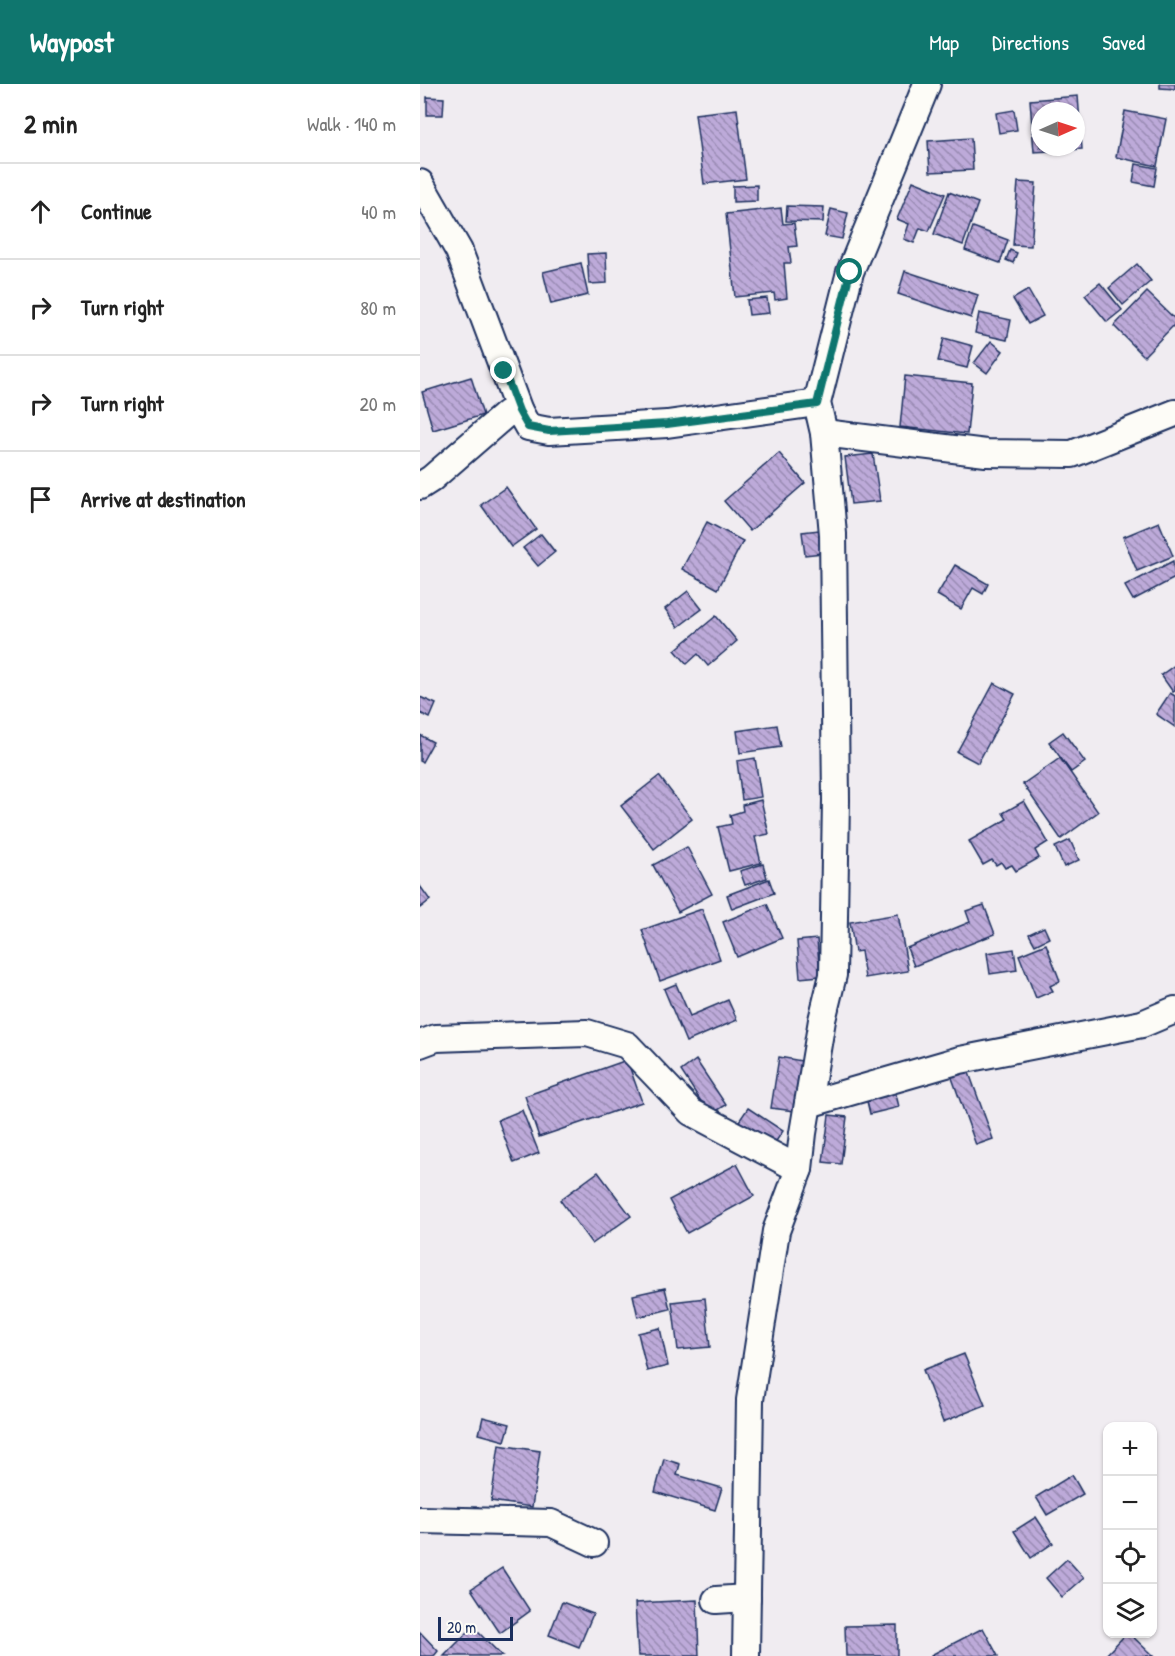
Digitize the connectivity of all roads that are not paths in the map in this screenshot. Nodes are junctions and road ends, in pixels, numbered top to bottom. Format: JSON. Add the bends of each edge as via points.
{"nodes":[{"id":1,"x":927,"y":84,"type":"edge"},
{"id":2,"x":420,"y":183,"type":"edge"},
{"id":3,"x":817,"y":404,"type":"junction"},
{"id":4,"x":519,"y":411,"type":"junction"},
{"id":5,"x":1175,"y":413,"type":"edge"},
{"id":6,"x":824,"y":433,"type":"junction"},
{"id":7,"x":420,"y":486,"type":"edge"},
{"id":8,"x":1175,"y":1010,"type":"edge"},
{"id":9,"x":420,"y":1044,"type":"edge"},
{"id":10,"x":808,"y":1104,"type":"junction"},
{"id":11,"x":799,"y":1169,"type":"junction"},
{"id":12,"x":420,"y":1520,"type":"edge"},
{"id":13,"x":594,"y":1543,"type":"dead end"},
{"id":14,"x":747,"y":1598,"type":"junction"},
{"id":15,"x":716,"y":1600,"type":"dead end"},
{"id":16,"x":746,"y":1656,"type":"edge"}],
"edges":[{"from":1,"to":3,"type":"street","via":[[850,272]]},
{"from":2,"to":4,"type":"street","via":[[459,251]]},
{"from":3,"to":4,"type":"street","via":[[667,424],[549,431],[528,427]]},
{"from":3,"to":6,"type":"street"},
{"from":4,"to":7,"type":"street","via":[[506,414]]},
{"from":5,"to":6,"type":"street","via":[[1072,454],[986,453]]},
{"from":6,"to":10,"type":"street","via":[[833,534],[833,975]]},
{"from":8,"to":10,"type":"street","via":[[1142,1024],[960,1060]]},
{"from":9,"to":11,"type":"street","via":[[436,1038],[587,1033],[627,1045],[691,1112]]},
{"from":10,"to":11,"type":"street"},
{"from":11,"to":14,"type":"street","via":[[776,1230],[750,1400]]},
{"from":12,"to":13,"type":"street","via":[[551,1523]]},
{"from":14,"to":15,"type":"street"},
{"from":14,"to":16,"type":"street"}]}
